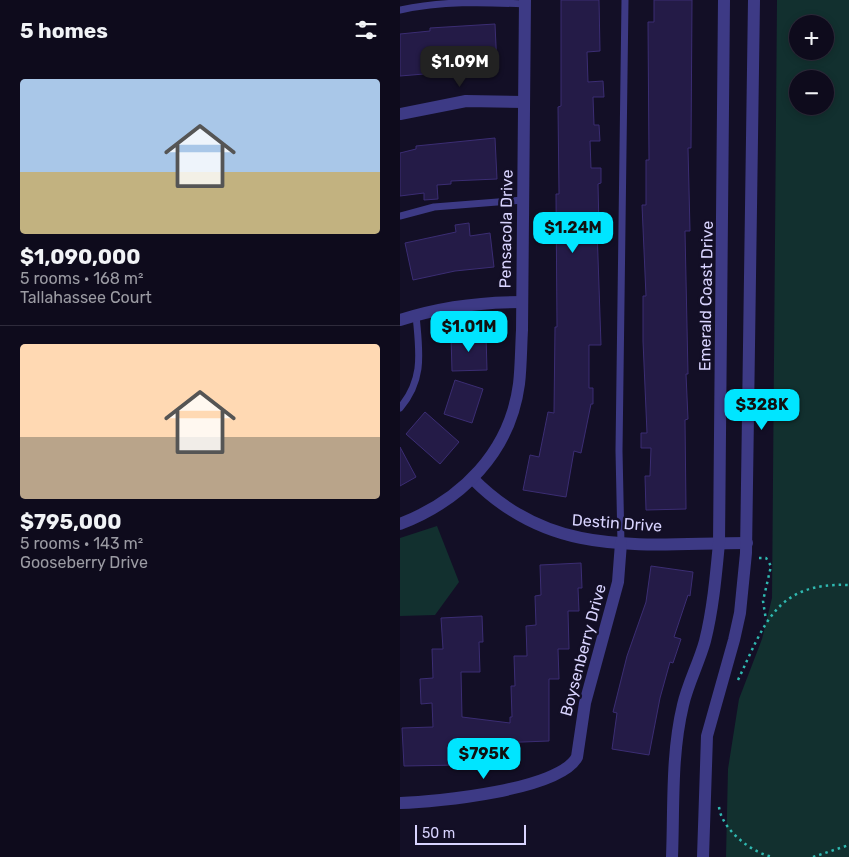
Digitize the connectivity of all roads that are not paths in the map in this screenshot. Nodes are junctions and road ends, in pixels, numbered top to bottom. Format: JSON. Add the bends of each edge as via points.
{"nodes":[{"id":1,"x":625,"y":0,"type":"edge"},
{"id":2,"x":724,"y":0,"type":"edge"},
{"id":3,"x":754,"y":0,"type":"edge"},
{"id":4,"x":525,"y":2,"type":"edge"},
{"id":5,"x":400,"y":10,"type":"edge"},
{"id":6,"x":524,"y":102,"type":"junction"},
{"id":7,"x":400,"y":114,"type":"edge"},
{"id":8,"x":523,"y":200,"type":"junction"},
{"id":9,"x":400,"y":216,"type":"edge"},
{"id":10,"x":522,"y":302,"type":"junction"},
{"id":11,"x":416,"y":315,"type":"junction"},
{"id":12,"x":400,"y":320,"type":"edge"},
{"id":13,"x":400,"y":408,"type":"edge"},
{"id":14,"x":473,"y":479,"type":"junction"},
{"id":15,"x":400,"y":524,"type":"edge"},
{"id":16,"x":621,"y":543,"type":"junction"},
{"id":17,"x":719,"y":543,"type":"junction"},
{"id":18,"x":747,"y":543,"type":"junction"},
{"id":19,"x":400,"y":803,"type":"edge"},
{"id":20,"x":672,"y":857,"type":"edge"},
{"id":21,"x":703,"y":857,"type":"edge"}],
"edges":[{"from":1,"to":16,"type":"lane"},
{"from":2,"to":17,"type":"street","name":"Emerald Coast Drive"},
{"from":3,"to":18,"type":"street"},
{"from":4,"to":5,"type":"lane","via":[[475,1]]},
{"from":4,"to":6,"type":"street","name":"Pensacola Drive"},
{"from":6,"to":7,"type":"street","via":[[466,101]]},
{"from":6,"to":8,"type":"street","name":"Pensacola Drive"},
{"from":8,"to":9,"type":"lane","via":[[442,206]]},
{"from":8,"to":10,"type":"street","name":"Pensacola Drive"},
{"from":10,"to":11,"type":"street","via":[[484,302]]},
{"from":10,"to":14,"type":"street","name":"Pensacola Drive","via":[[516,401],[498,446]]},
{"from":11,"to":12,"type":"street"},
{"from":11,"to":13,"type":"lane","via":[[418,373],[416,384]]},
{"from":14,"to":15,"type":"street","name":"Pensacola Drive","via":[[432,509]]},
{"from":14,"to":16,"type":"street","name":"Destin Drive","via":[[510,511],[538,526],[582,539]]},
{"from":16,"to":17,"type":"street","name":"Destin Drive"},
{"from":16,"to":19,"type":"street","name":"Boysenberry Drive","via":[[618,582],[585,703],[577,757],[573,764],[567,770],[486,794]]},
{"from":17,"to":18,"type":"street","name":"Destin Drive"},
{"from":17,"to":20,"type":"street","name":"Emerald Coast Drive","via":[[705,640],[678,729]]},
{"from":18,"to":21,"type":"street","via":[[740,613],[707,736]]}]}
